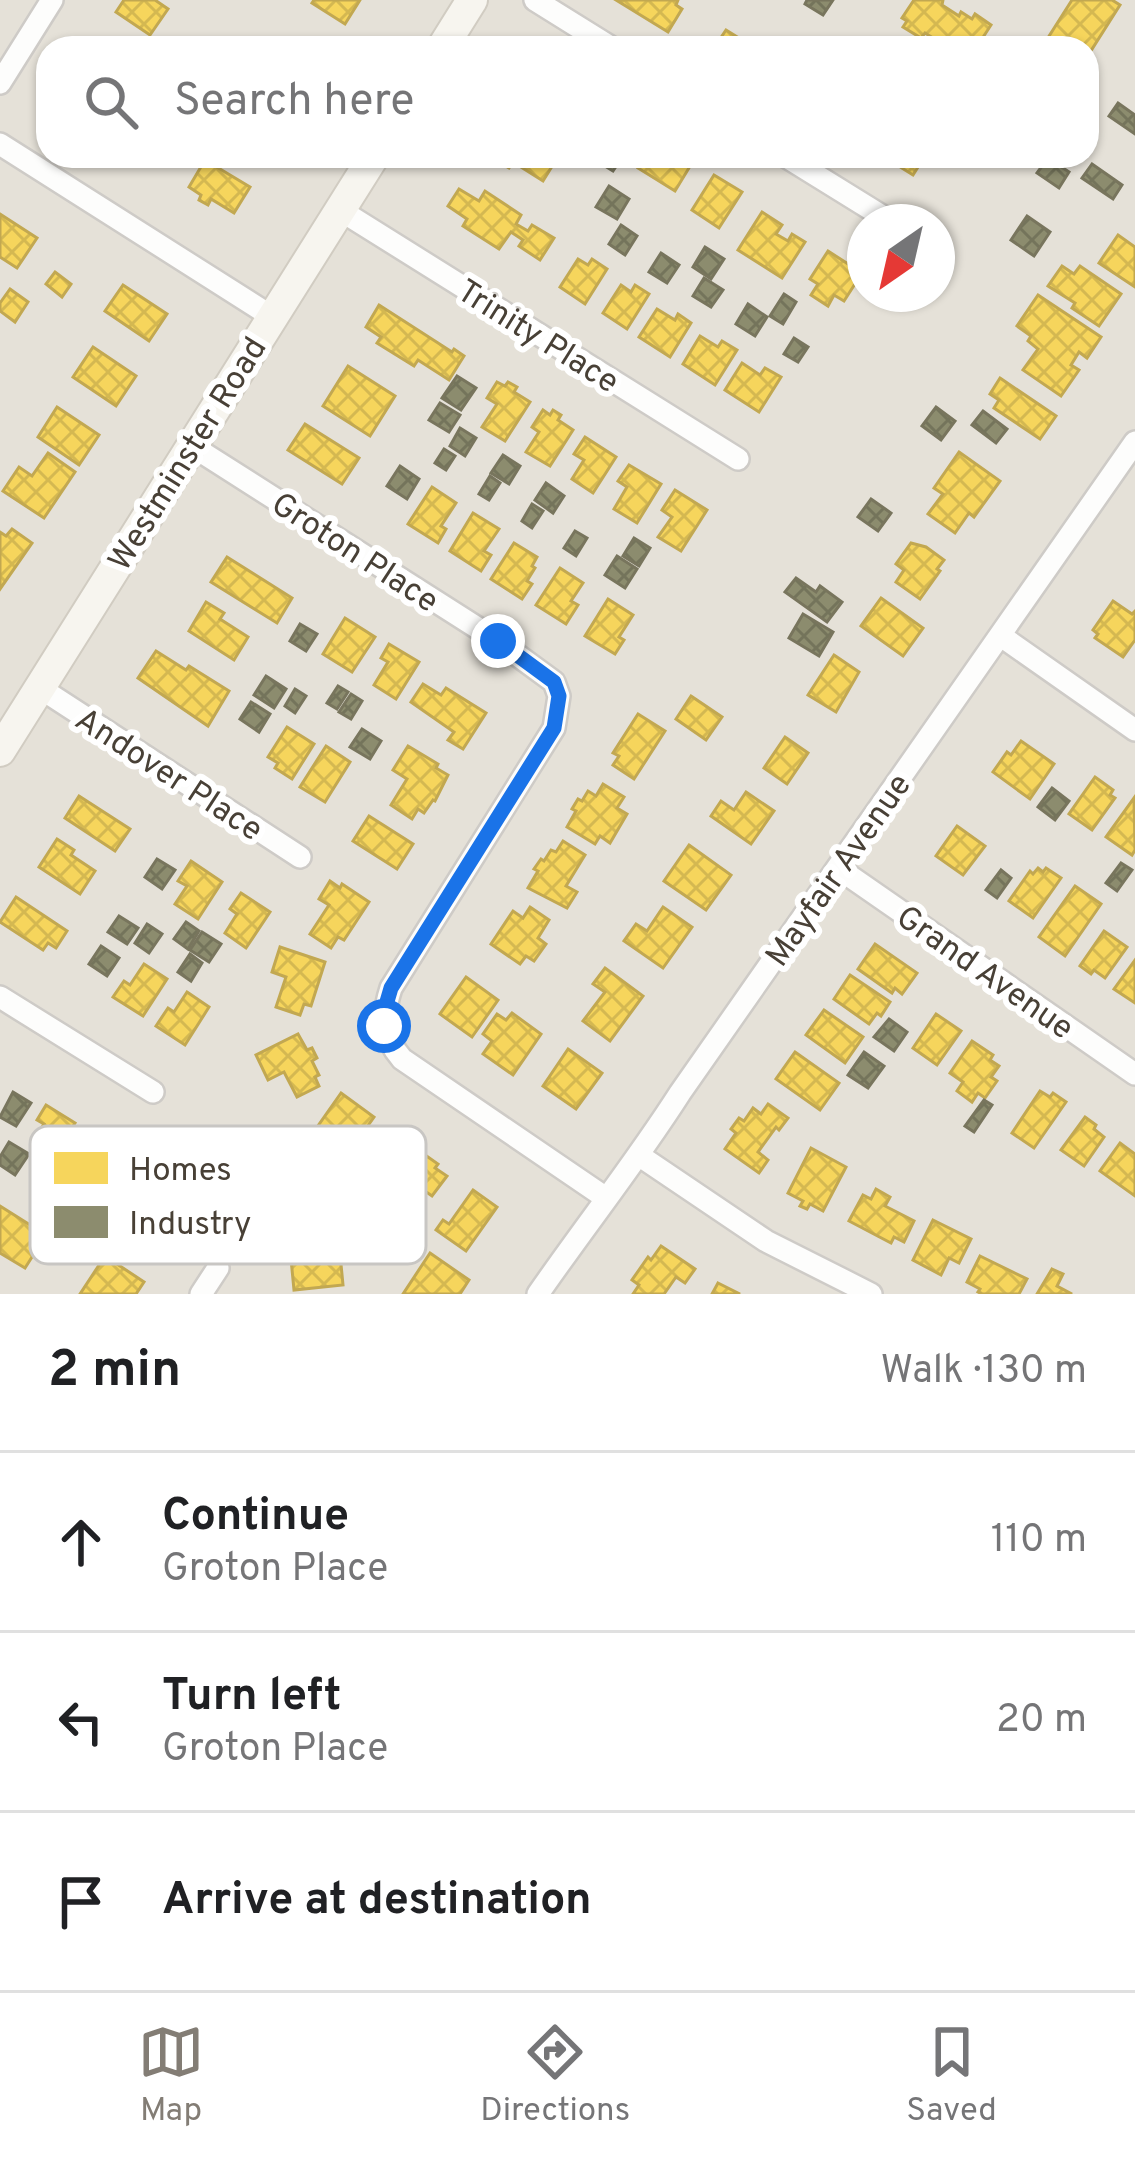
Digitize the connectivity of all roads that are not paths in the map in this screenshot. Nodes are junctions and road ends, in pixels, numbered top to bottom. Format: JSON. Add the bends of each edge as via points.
{"nodes":[{"id":1,"x":52,"y":0,"type":"edge"},
{"id":2,"x":472,"y":0,"type":"edge"},
{"id":3,"x":535,"y":0,"type":"edge"},
{"id":4,"x":450,"y":36,"type":"edge"},
{"id":5,"x":593,"y":36,"type":"edge"},
{"id":6,"x":0,"y":83,"type":"edge"},
{"id":7,"x":0,"y":144,"type":"edge"},
{"id":8,"x":36,"y":167,"type":"edge"},
{"id":9,"x":38,"y":168,"type":"edge"},
{"id":10,"x":366,"y":168,"type":"edge"},
{"id":11,"x":804,"y":168,"type":"edge"},
{"id":12,"x":863,"y":204,"type":"edge"},
{"id":13,"x":340,"y":210,"type":"junction"},
{"id":14,"x":272,"y":316,"type":"junction"},
{"id":15,"x":1135,"y":442,"type":"edge"},
{"id":16,"x":192,"y":446,"type":"junction"},
{"id":17,"x":739,"y":460,"type":"dead end"},
{"id":18,"x":1001,"y":636,"type":"junction"},
{"id":19,"x":40,"y":688,"type":"junction"},
{"id":20,"x":1135,"y":730,"type":"edge"},
{"id":21,"x":0,"y":751,"type":"edge"},
{"id":22,"x":300,"y":857,"type":"dead end"},
{"id":23,"x":838,"y":868,"type":"junction"},
{"id":24,"x":0,"y":997,"type":"edge"},
{"id":25,"x":1135,"y":1074,"type":"edge"},
{"id":26,"x":153,"y":1092,"type":"dead end"},
{"id":27,"x":640,"y":1156,"type":"junction"},
{"id":28,"x":605,"y":1198,"type":"junction"},
{"id":29,"x":218,"y":1268,"type":"dead end"},
{"id":30,"x":201,"y":1294,"type":"edge"},
{"id":31,"x":538,"y":1294,"type":"edge"},
{"id":32,"x":871,"y":1294,"type":"edge"}],
"edges":[{"from":1,"to":6,"type":"street"},
{"from":2,"to":4,"type":"main road"},
{"from":3,"to":5,"type":"street"},
{"from":7,"to":8,"type":"street"},
{"from":9,"to":14,"type":"street"},
{"from":10,"to":13,"type":"main road","name":"Westminster Road"},
{"from":11,"to":12,"type":"street"},
{"from":13,"to":14,"type":"main road","name":"Westminster Road"},
{"from":13,"to":17,"type":"street","name":"Trinity Place"},
{"from":14,"to":16,"type":"main road","name":"Westminster Road"},
{"from":15,"to":18,"type":"street","name":"Mayfair Avenue"},
{"from":16,"to":19,"type":"main road","name":"Westminster Road"},
{"from":16,"to":28,"type":"street","name":"Groton Place","via":[[554,682],[554,728],[391,988],[384,1026],[402,1058]]},
{"from":18,"to":20,"type":"street"},
{"from":18,"to":23,"type":"street","name":"Mayfair Avenue"},
{"from":19,"to":21,"type":"main road","name":"Westminster Road"},
{"from":19,"to":22,"type":"street","name":"Andover Place"},
{"from":23,"to":25,"type":"street","name":"Grand Avenue"},
{"from":23,"to":27,"type":"street","name":"Mayfair Avenue"},
{"from":24,"to":26,"type":"street"},
{"from":27,"to":28,"type":"street","name":"Mayfair Avenue"},
{"from":27,"to":32,"type":"street","via":[[766,1241]]},
{"from":28,"to":31,"type":"street","name":"Mayfair Avenue"},
{"from":29,"to":30,"type":"street"}]}
